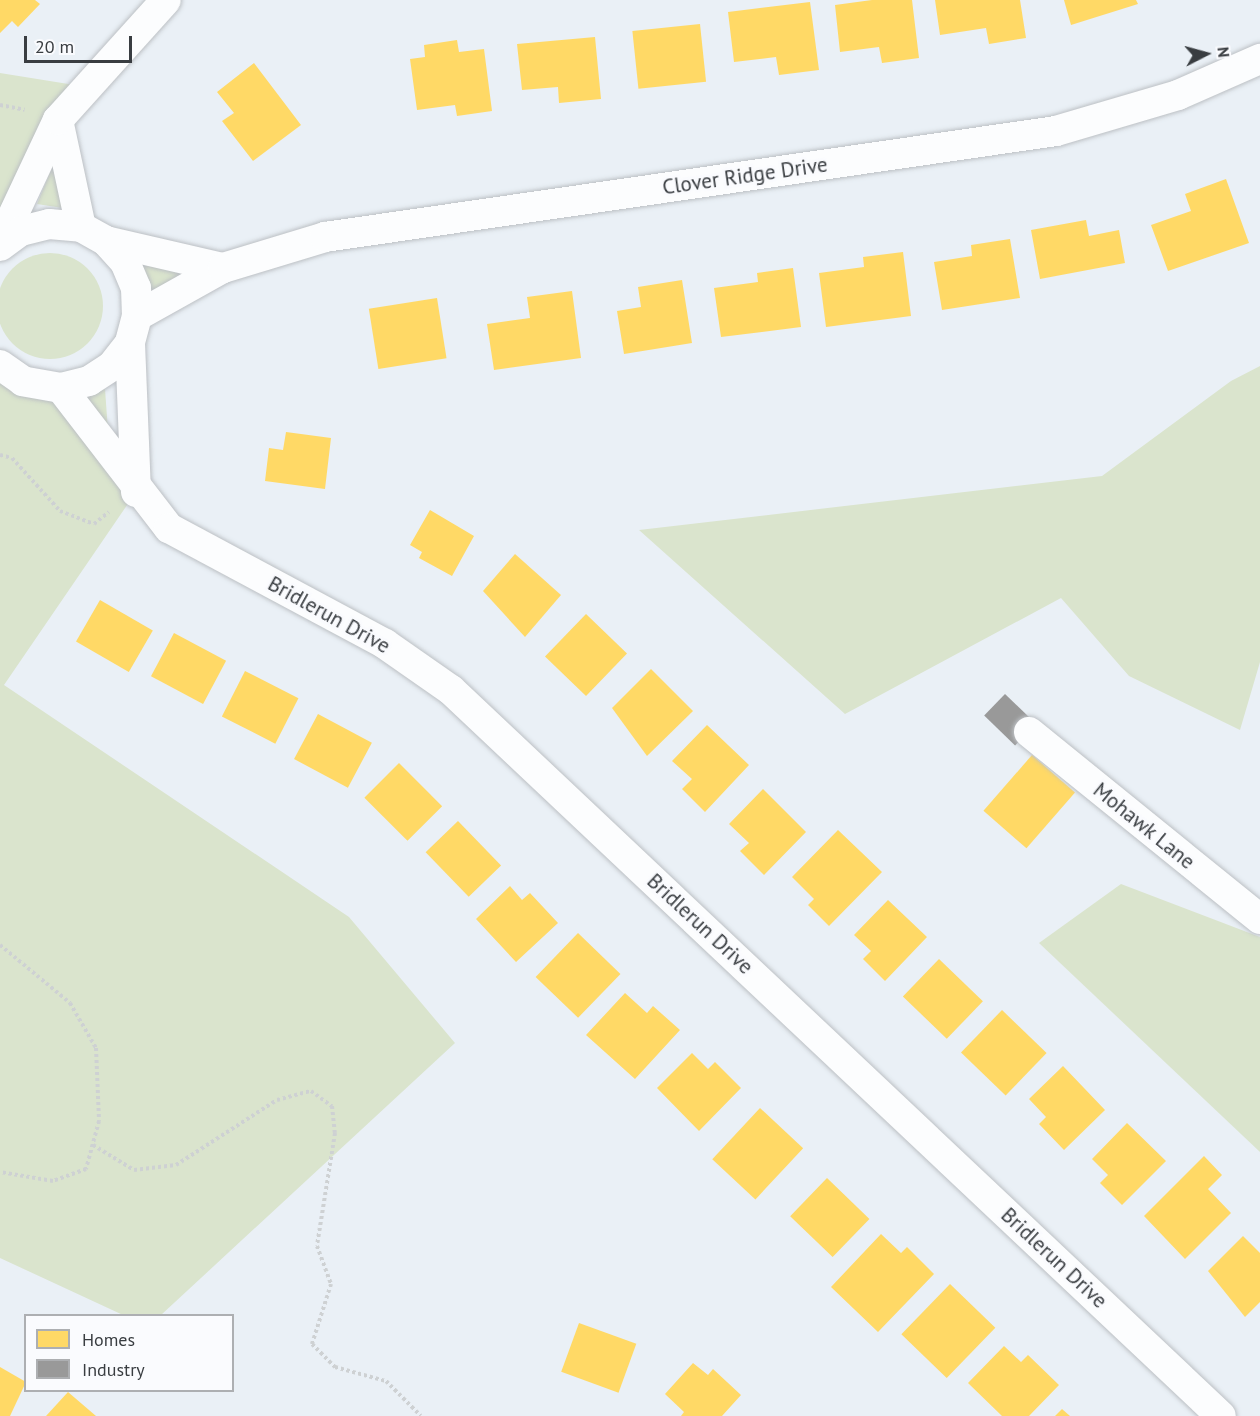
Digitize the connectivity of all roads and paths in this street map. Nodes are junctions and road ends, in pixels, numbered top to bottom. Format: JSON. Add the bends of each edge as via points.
{"nodes":[{"id":1,"x":166,"y":0,"type":"edge"},
{"id":2,"x":1260,"y":59,"type":"edge"},
{"id":3,"x":58,"y":120,"type":"junction"},
{"id":4,"x":94,"y":234,"type":"junction"},
{"id":5,"x":0,"y":245,"type":"edge"},
{"id":6,"x":224,"y":268,"type":"junction"},
{"id":7,"x":133,"y":329,"type":"junction"},
{"id":8,"x":0,"y":365,"type":"edge"},
{"id":9,"x":61,"y":388,"type":"junction"},
{"id":10,"x":0,"y":454,"type":"edge"},
{"id":11,"x":136,"y":492,"type":"junction"},
{"id":12,"x":1029,"y":732,"type":"dead end"},
{"id":13,"x":1260,"y":920,"type":"edge"},
{"id":14,"x":0,"y":945,"type":"edge"},
{"id":15,"x":93,"y":1145,"type":"junction"},
{"id":16,"x":0,"y":1172,"type":"edge"},
{"id":17,"x":421,"y":1416,"type":"edge"},
{"id":18,"x":1221,"y":1416,"type":"edge"}],
"edges":[{"from":1,"to":3,"type":"street"},
{"from":2,"to":6,"type":"street","name":"Clover Ridge Drive","via":[[1179,95],[1056,130],[325,237]]},
{"from":3,"to":4,"type":"street"},
{"from":3,"to":5,"type":"street"},
{"from":4,"to":5,"type":"street","name":"Clover Ridge Drive","via":[[49,224],[21,231]]},
{"from":4,"to":6,"type":"street","name":"Clover Ridge Drive"},
{"from":4,"to":7,"type":"street","via":[[125,262],[136,288]]},
{"from":6,"to":7,"type":"street","name":"Clover Ridge Drive"},
{"from":7,"to":9,"type":"street","name":"Clover Ridge Drive","via":[[96,376]]},
{"from":7,"to":11,"type":"street"},
{"from":8,"to":9,"type":"street","name":"Clover Ridge Drive","via":[[23,381]]},
{"from":9,"to":11,"type":"street","name":"Bridlerun Drive"},
{"from":10,"to":11,"type":"path","via":[[12,458],[60,511],[94,524]]},
{"from":11,"to":18,"type":"street","name":"Bridlerun Drive","via":[[169,528],[385,644],[451,690]]},
{"from":12,"to":13,"type":"street","name":"Mohawk Lane"},
{"from":14,"to":15,"type":"path","via":[[70,1003],[96,1048],[99,1121]]},
{"from":15,"to":16,"type":"path","via":[[86,1169],[53,1181]]},
{"from":15,"to":17,"type":"path","via":[[134,1170],[176,1165],[277,1100],[310,1091],[332,1106],[335,1133],[317,1246],[331,1284],[312,1344],[335,1367],[386,1382]]}]}
